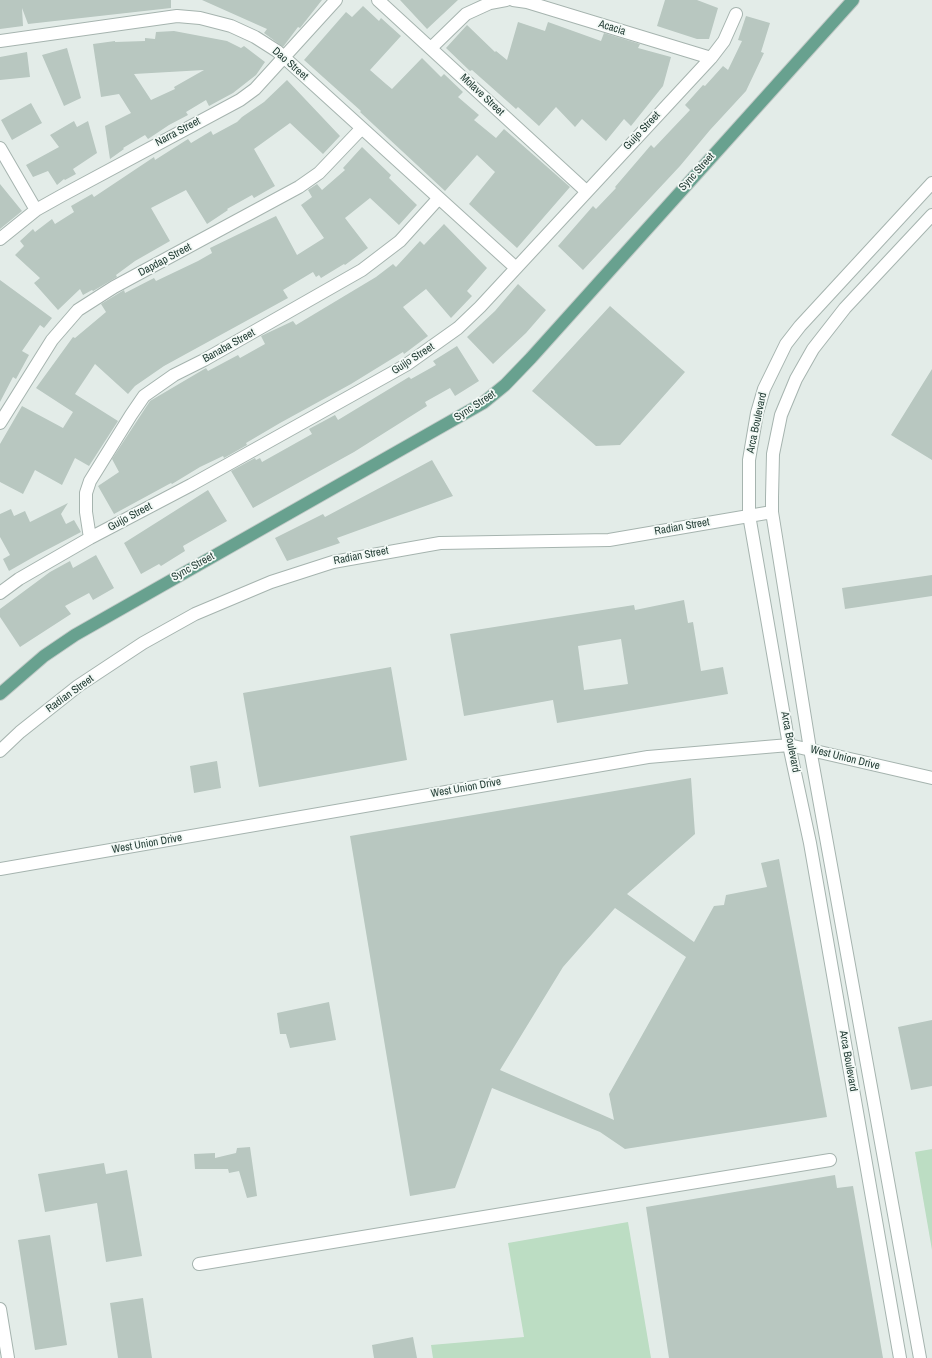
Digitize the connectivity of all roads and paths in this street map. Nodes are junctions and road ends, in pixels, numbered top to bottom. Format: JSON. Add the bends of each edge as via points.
{"nodes":[{"id":1,"x":336,"y":0,"type":"edge"},
{"id":2,"x":378,"y":0,"type":"edge"},
{"id":3,"x":506,"y":0,"type":"edge"},
{"id":4,"x":513,"y":0,"type":"edge"},
{"id":5,"x":853,"y":0,"type":"edge"},
{"id":6,"x":736,"y":14,"type":"dead end"},
{"id":7,"x":0,"y":41,"type":"edge"},
{"id":8,"x":431,"y":48,"type":"junction"},
{"id":9,"x":284,"y":58,"type":"junction"},
{"id":10,"x":711,"y":58,"type":"junction"},
{"id":11,"x":361,"y":128,"type":"junction"},
{"id":12,"x":0,"y":148,"type":"edge"},
{"id":13,"x":932,"y":183,"type":"edge"},
{"id":14,"x":586,"y":191,"type":"junction"},
{"id":15,"x":438,"y":199,"type":"junction"},
{"id":16,"x":36,"y":210,"type":"junction"},
{"id":17,"x":932,"y":215,"type":"edge"},
{"id":18,"x":0,"y":239,"type":"edge"},
{"id":19,"x":516,"y":268,"type":"junction"},
{"id":20,"x":0,"y":423,"type":"edge"},
{"id":21,"x":772,"y":512,"type":"junction"},
{"id":22,"x":749,"y":515,"type":"junction"},
{"id":23,"x":90,"y":538,"type":"junction"},
{"id":24,"x":2,"y":587,"type":"edge"},
{"id":25,"x":0,"y":694,"type":"edge"},
{"id":26,"x":789,"y":745,"type":"junction"},
{"id":27,"x":810,"y":749,"type":"junction"},
{"id":28,"x":0,"y":751,"type":"edge"},
{"id":29,"x":932,"y":778,"type":"edge"},
{"id":30,"x":0,"y":869,"type":"edge"},
{"id":31,"x":830,"y":1160,"type":"dead end"},
{"id":32,"x":199,"y":1264,"type":"dead end"},
{"id":33,"x":0,"y":1309,"type":"edge"},
{"id":34,"x":8,"y":1358,"type":"edge"},
{"id":35,"x":900,"y":1358,"type":"edge"},
{"id":36,"x":920,"y":1358,"type":"edge"}],
"edges":[{"from":1,"to":9,"type":"street","name":"Narra Street"},
{"from":2,"to":8,"type":"street","name":"Molave Street"},
{"from":3,"to":8,"type":"street","via":[[490,3],[466,14]]},
{"from":4,"to":10,"type":"street","name":"Acacia","via":[[527,2]]},
{"from":5,"to":25,"type":"main road","name":"Sync Street","via":[[531,358],[483,403],[75,635],[44,656]]},
{"from":6,"to":10,"type":"street","name":"Guijo Street","via":[[730,31]]},
{"from":7,"to":9,"type":"street","name":"Dao Street","via":[[164,18],[191,17],[231,26],[256,37]]},
{"from":8,"to":14,"type":"street","name":"Molave Street"},
{"from":9,"to":11,"type":"street","name":"Dao Street"},
{"from":9,"to":16,"type":"street","name":"Narra Street","via":[[255,89],[240,100],[115,165]]},
{"from":10,"to":14,"type":"street","name":"Guijo Street"},
{"from":11,"to":15,"type":"street","name":"Dao Street"},
{"from":11,"to":20,"type":"street","name":"Dapdap Street","via":[[318,173],[299,187],[114,287],[78,310],[52,340]]},
{"from":12,"to":16,"type":"street"},
{"from":13,"to":22,"type":"street","name":"Arca Boulevard","via":[[786,344],[766,383],[757,413],[749,460]]},
{"from":14,"to":19,"type":"street","name":"Guijo Street"},
{"from":15,"to":19,"type":"street","name":"Dao Street"},
{"from":15,"to":23,"type":"street","name":"Banaba Street","via":[[400,241],[362,270],[174,375],[144,396],[90,481],[86,493]]},
{"from":16,"to":18,"type":"street","name":"Narra Street"},
{"from":17,"to":21,"type":"street","name":"Arca Boulevard","via":[[845,308],[813,349],[796,379],[781,416],[773,454]]},
{"from":19,"to":23,"type":"street","name":"Guijo Street","via":[[458,328],[406,365]]},
{"from":21,"to":22,"type":"street","name":"Radian Street"},
{"from":21,"to":27,"type":"street","name":"Arca Boulevard"},
{"from":22,"to":26,"type":"street","name":"Arca Boulevard"},
{"from":22,"to":28,"type":"street","name":"Radian Street","via":[[609,540],[440,543],[333,562],[271,582],[195,614],[169,628],[78,686]]},
{"from":23,"to":24,"type":"street","name":"Guijo Street"},
{"from":26,"to":27,"type":"street","name":"West Union Drive"},
{"from":26,"to":30,"type":"street","name":"West Union Drive","via":[[648,757]]},
{"from":26,"to":35,"type":"street","name":"Arca Boulevard","via":[[810,843]]},
{"from":27,"to":29,"type":"street","name":"West Union Drive"},
{"from":27,"to":36,"type":"street","name":"Arca Boulevard"},
{"from":31,"to":32,"type":"street"},
{"from":33,"to":34,"type":"street"}]}
